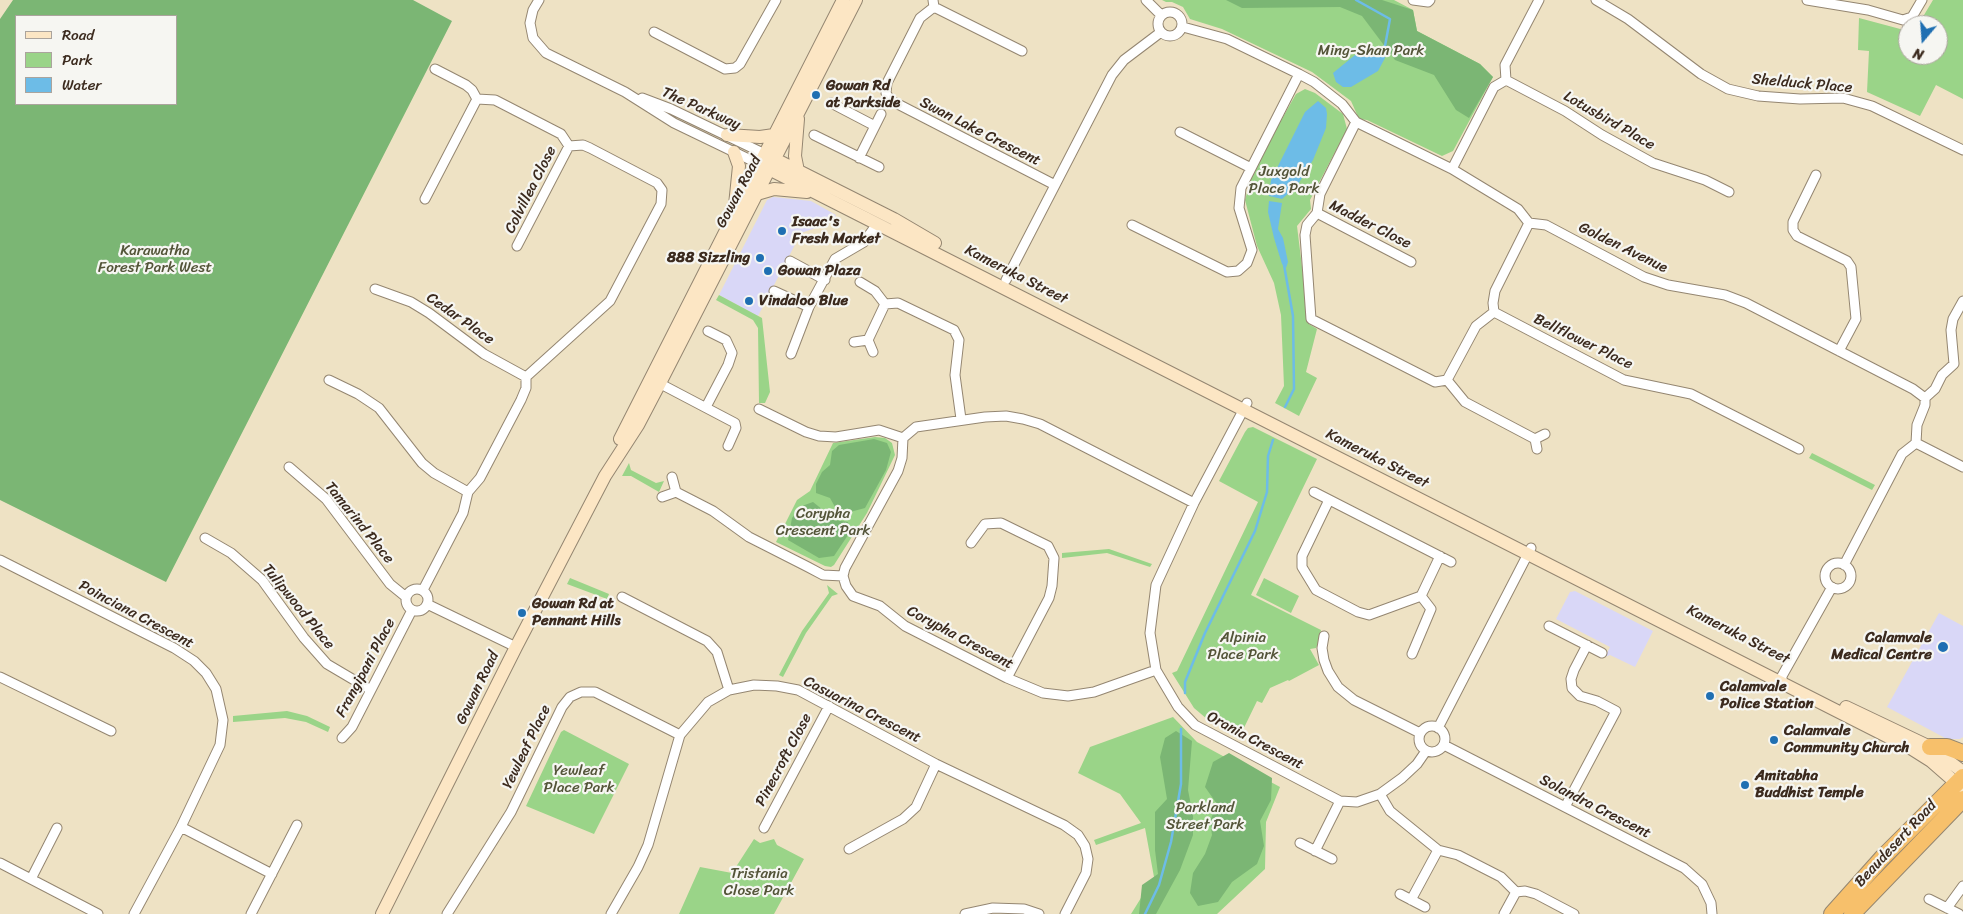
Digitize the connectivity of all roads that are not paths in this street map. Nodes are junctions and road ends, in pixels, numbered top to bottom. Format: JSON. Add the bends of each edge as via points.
{"nodes":[{"id":1,"x":538,"y":0,"type":"edge"},
{"id":2,"x":776,"y":0,"type":"edge"},
{"id":3,"x":843,"y":0,"type":"edge"},
{"id":4,"x":856,"y":0,"type":"edge"},
{"id":5,"x":1146,"y":0,"type":"edge"},
{"id":6,"x":1413,"y":0,"type":"edge"},
{"id":7,"x":1430,"y":0,"type":"edge"},
{"id":8,"x":1538,"y":0,"type":"edge"},
{"id":9,"x":1596,"y":0,"type":"edge"},
{"id":10,"x":1807,"y":0,"type":"edge"},
{"id":11,"x":1922,"y":0,"type":"edge"},
{"id":12,"x":1826,"y":1,"type":"edge"},
{"id":13,"x":934,"y":4,"type":"edge"},
{"id":14,"x":1162,"y":15,"type":"junction"},
{"id":15,"x":1183,"y":27,"type":"junction"},
{"id":16,"x":654,"y":32,"type":"dead end"},
{"id":17,"x":1161,"y":32,"type":"junction"},
{"id":18,"x":1022,"y":51,"type":"dead end"},
{"id":19,"x":435,"y":69,"type":"dead end"},
{"id":20,"x":1299,"y":74,"type":"junction"},
{"id":21,"x":1506,"y":80,"type":"junction"},
{"id":22,"x":625,"y":92,"type":"junction"},
{"id":23,"x":477,"y":99,"type":"junction"},
{"id":24,"x":831,"y":103,"type":"dead end"},
{"id":25,"x":799,"y":114,"type":"junction"},
{"id":26,"x":881,"y":114,"type":"dead end"},
{"id":27,"x":1356,"y":122,"type":"junction"},
{"id":28,"x":875,"y":126,"type":"junction"},
{"id":29,"x":1180,"y":132,"type":"dead end"},
{"id":30,"x":774,"y":134,"type":"junction"},
{"id":31,"x":727,"y":135,"type":"junction"},
{"id":32,"x":814,"y":135,"type":"dead end"},
{"id":33,"x":570,"y":146,"type":"junction"},
{"id":34,"x":1963,"y":150,"type":"edge"},
{"id":35,"x":734,"y":152,"type":"junction"},
{"id":36,"x":859,"y":158,"type":"junction"},
{"id":37,"x":767,"y":162,"type":"junction"},
{"id":38,"x":1249,"y":167,"type":"junction"},
{"id":39,"x":879,"y":168,"type":"dead end"},
{"id":40,"x":1452,"y":169,"type":"junction"},
{"id":41,"x":798,"y":171,"type":"junction"},
{"id":42,"x":1816,"y":175,"type":"dead end"},
{"id":43,"x":1055,"y":185,"type":"junction"},
{"id":44,"x":1729,"y":192,"type":"dead end"},
{"id":45,"x":757,"y":194,"type":"junction"},
{"id":46,"x":817,"y":194,"type":"junction"},
{"id":47,"x":425,"y":199,"type":"dead end"},
{"id":48,"x":734,"y":213,"type":"junction"},
{"id":49,"x":1316,"y":213,"type":"junction"},
{"id":50,"x":880,"y":219,"type":"junction"},
{"id":51,"x":1530,"y":223,"type":"junction"},
{"id":52,"x":1132,"y":225,"type":"dead end"},
{"id":53,"x":518,"y":246,"type":"dead end"},
{"id":54,"x":790,"y":261,"type":"dead end"},
{"id":55,"x":1411,"y":262,"type":"dead end"},
{"id":56,"x":825,"y":280,"type":"junction"},
{"id":57,"x":1006,"y":280,"type":"junction"},
{"id":58,"x":860,"y":282,"type":"dead end"},
{"id":59,"x":375,"y":289,"type":"dead end"},
{"id":60,"x":774,"y":291,"type":"dead end"},
{"id":61,"x":1963,"y":301,"type":"edge"},
{"id":62,"x":885,"y":304,"type":"junction"},
{"id":63,"x":809,"y":307,"type":"junction"},
{"id":64,"x":1494,"y":312,"type":"junction"},
{"id":65,"x":708,"y":331,"type":"dead end"},
{"id":66,"x":868,"y":340,"type":"junction"},
{"id":67,"x":854,"y":342,"type":"dead end"},
{"id":68,"x":1839,"y":351,"type":"junction"},
{"id":69,"x":873,"y":352,"type":"dead end"},
{"id":70,"x":791,"y":354,"type":"dead end"},
{"id":71,"x":1954,"y":364,"type":"junction"},
{"id":72,"x":1963,"y":369,"type":"edge"},
{"id":73,"x":526,"y":377,"type":"junction"},
{"id":74,"x":329,"y":380,"type":"dead end"},
{"id":75,"x":1447,"y":380,"type":"junction"},
{"id":76,"x":655,"y":381,"type":"junction"},
{"id":77,"x":1925,"y":398,"type":"junction"},
{"id":78,"x":1245,"y":406,"type":"junction"},
{"id":79,"x":706,"y":407,"type":"junction"},
{"id":80,"x":759,"y":410,"type":"dead end"},
{"id":81,"x":961,"y":420,"type":"junction"},
{"id":82,"x":1545,"y":434,"type":"dead end"},
{"id":83,"x":903,"y":438,"type":"junction"},
{"id":84,"x":1535,"y":439,"type":"junction"},
{"id":85,"x":1916,"y":443,"type":"junction"},
{"id":86,"x":728,"y":446,"type":"dead end"},
{"id":87,"x":1537,"y":449,"type":"dead end"},
{"id":88,"x":1799,"y":449,"type":"dead end"},
{"id":89,"x":289,"y":467,"type":"dead end"},
{"id":90,"x":1963,"y":467,"type":"edge"},
{"id":91,"x":672,"y":477,"type":"dead end"},
{"id":92,"x":468,"y":492,"type":"junction"},
{"id":93,"x":676,"y":492,"type":"junction"},
{"id":94,"x":1314,"y":492,"type":"dead end"},
{"id":95,"x":662,"y":497,"type":"dead end"},
{"id":96,"x":1329,"y":500,"type":"junction"},
{"id":97,"x":1194,"y":503,"type":"junction"},
{"id":98,"x":205,"y":538,"type":"dead end"},
{"id":99,"x":971,"y":543,"type":"dead end"},
{"id":100,"x":1530,"y":551,"type":"junction"},
{"id":101,"x":1440,"y":556,"type":"junction"},
{"id":102,"x":0,"y":560,"type":"edge"},
{"id":103,"x":1451,"y":562,"type":"dead end"},
{"id":104,"x":1844,"y":565,"type":"junction"},
{"id":105,"x":843,"y":576,"type":"junction"},
{"id":106,"x":1832,"y":587,"type":"junction"},
{"id":107,"x":423,"y":590,"type":"junction"},
{"id":108,"x":1421,"y":596,"type":"junction"},
{"id":109,"x":406,"y":597,"type":"junction"},
{"id":110,"x":622,"y":597,"type":"dead end"},
{"id":111,"x":427,"y":604,"type":"junction"},
{"id":112,"x":412,"y":610,"type":"junction"},
{"id":113,"x":1549,"y":626,"type":"dead end"},
{"id":114,"x":1324,"y":636,"type":"dead end"},
{"id":115,"x":1586,"y":645,"type":"junction"},
{"id":116,"x":516,"y":647,"type":"junction"},
{"id":117,"x":1602,"y":653,"type":"dead end"},
{"id":118,"x":1412,"y":654,"type":"dead end"},
{"id":119,"x":1156,"y":670,"type":"junction"},
{"id":120,"x":1007,"y":678,"type":"junction"},
{"id":121,"x":1782,"y":679,"type":"junction"},
{"id":122,"x":1,"y":680,"type":"edge"},
{"id":123,"x":371,"y":690,"type":"junction"},
{"id":124,"x":729,"y":690,"type":"junction"},
{"id":125,"x":1622,"y":701,"type":"dead end"},
{"id":126,"x":828,"y":706,"type":"junction"},
{"id":127,"x":1616,"y":711,"type":"junction"},
{"id":128,"x":1438,"y":728,"type":"junction"},
{"id":129,"x":111,"y":731,"type":"dead end"},
{"id":130,"x":1420,"y":733,"type":"junction"},
{"id":131,"x":680,"y":735,"type":"junction"},
{"id":132,"x":342,"y":738,"type":"dead end"},
{"id":133,"x":1444,"y":745,"type":"junction"},
{"id":134,"x":1930,"y":747,"type":"junction"},
{"id":135,"x":1426,"y":751,"type":"junction"},
{"id":136,"x":1963,"y":753,"type":"edge"},
{"id":137,"x":936,"y":764,"type":"junction"},
{"id":138,"x":1961,"y":780,"type":"edge"},
{"id":139,"x":1380,"y":794,"type":"junction"},
{"id":140,"x":1340,"y":801,"type":"junction"},
{"id":141,"x":1961,"y":804,"type":"edge"},
{"id":142,"x":1565,"y":807,"type":"junction"},
{"id":143,"x":297,"y":825,"type":"dead end"},
{"id":144,"x":180,"y":827,"type":"junction"},
{"id":145,"x":57,"y":828,"type":"dead end"},
{"id":146,"x":764,"y":828,"type":"dead end"},
{"id":147,"x":1300,"y":843,"type":"dead end"},
{"id":148,"x":849,"y":849,"type":"dead end"},
{"id":149,"x":1315,"y":850,"type":"junction"},
{"id":150,"x":1438,"y":850,"type":"junction"},
{"id":151,"x":1332,"y":859,"type":"dead end"},
{"id":152,"x":0,"y":863,"type":"edge"},
{"id":153,"x":272,"y":874,"type":"junction"},
{"id":154,"x":30,"y":879,"type":"junction"},
{"id":155,"x":1963,"y":886,"type":"edge"},
{"id":156,"x":1516,"y":892,"type":"junction"},
{"id":157,"x":1400,"y":894,"type":"dead end"},
{"id":158,"x":1929,"y":899,"type":"dead end"},
{"id":159,"x":1411,"y":900,"type":"junction"},
{"id":160,"x":1425,"y":907,"type":"dead end"},
{"id":161,"x":1947,"y":908,"type":"junction"},
{"id":162,"x":98,"y":914,"type":"edge"},
{"id":163,"x":134,"y":914,"type":"edge"},
{"id":164,"x":251,"y":914,"type":"edge"},
{"id":165,"x":382,"y":914,"type":"edge"},
{"id":166,"x":447,"y":914,"type":"edge"},
{"id":167,"x":611,"y":914,"type":"edge"},
{"id":168,"x":965,"y":914,"type":"edge"},
{"id":169,"x":1039,"y":914,"type":"edge"},
{"id":170,"x":1065,"y":914,"type":"edge"},
{"id":171,"x":1504,"y":914,"type":"edge"},
{"id":172,"x":1574,"y":914,"type":"edge"},
{"id":173,"x":1712,"y":914,"type":"edge"},
{"id":174,"x":1832,"y":914,"type":"edge"},
{"id":175,"x":1852,"y":914,"type":"edge"},
{"id":176,"x":1959,"y":914,"type":"edge"}],
"edges":[{"from":1,"to":22,"type":"street","name":"The Parkway","via":[[530,23],[534,38],[546,53]]},
{"from":2,"to":16,"type":"street","via":[[735,68],[725,69]]},
{"from":3,"to":30,"type":"street","name":"Gowan Road"},
{"from":4,"to":25,"type":"street","name":"Gowan Road"},
{"from":5,"to":14,"type":"street"},
{"from":6,"to":7,"type":"street"},
{"from":8,"to":21,"type":"street","via":[[1505,65]]},
{"from":9,"to":34,"type":"street","name":"Shelduck Place","via":[[1628,19],[1701,74],[1728,89],[1792,99],[1843,98],[1872,106]]},
{"from":10,"to":12,"type":"street"},
{"from":11,"to":12,"type":"street","via":[[1912,17],[1903,20]]},
{"from":13,"to":18,"type":"street"},
{"from":13,"to":43,"type":"street","name":"Swan Lake Crescent","via":[[920,18],[887,83],[886,93],[890,100]]},
{"from":14,"to":15,"type":"street","via":[[1169,11],[1177,13]]},
{"from":14,"to":17,"type":"street","via":[[1158,21]]},
{"from":15,"to":17,"type":"street","via":[[1178,34],[1171,36]]},
{"from":15,"to":20,"type":"street","via":[[1226,39]]},
{"from":17,"to":43,"type":"street","via":[[1124,60],[1112,75]]},
{"from":19,"to":23,"type":"street","via":[[466,85]]},
{"from":20,"to":27,"type":"street","via":[[1342,104]]},
{"from":20,"to":38,"type":"street"},
{"from":21,"to":40,"type":"street","via":[[1494,87]]},
{"from":21,"to":44,"type":"street","name":"Lotusbird Place","via":[[1566,111],[1653,163],[1705,180]]},
{"from":22,"to":31,"type":"street","name":"The Parkway"},
{"from":22,"to":35,"type":"street","name":"The Parkway","via":[[674,123]]},
{"from":23,"to":33,"type":"street","via":[[503,104],[562,134]]},
{"from":23,"to":47,"type":"street"},
{"from":24,"to":28,"type":"street"},
{"from":25,"to":37,"type":"street","name":"Gowan Road"},
{"from":25,"to":41,"type":"street","via":[[795,156]]},
{"from":26,"to":28,"type":"street"},
{"from":27,"to":40,"type":"street"},
{"from":27,"to":49,"type":"street","via":[[1320,194]]},
{"from":28,"to":36,"type":"street"},
{"from":29,"to":38,"type":"street"},
{"from":30,"to":31,"type":"street","via":[[760,137]]},
{"from":30,"to":37,"type":"street","name":"Gowan Road"},
{"from":31,"to":37,"type":"street","name":"The Parkway"},
{"from":32,"to":36,"type":"street"},
{"from":33,"to":53,"type":"street","name":"Colvillea Close"},
{"from":33,"to":73,"type":"street","via":[[583,145],[657,183],[662,190],[662,204],[610,301]]},
{"from":35,"to":37,"type":"street","name":"The Parkway"},
{"from":35,"to":48,"type":"street","via":[[739,166]]},
{"from":36,"to":39,"type":"street"},
{"from":37,"to":41,"type":"street","name":"Kameruka Street"},
{"from":37,"to":45,"type":"street","name":"Gowan Road"},
{"from":37,"to":46,"type":"street","name":"Kameruka Street"},
{"from":37,"to":48,"type":"street","name":"Gowan Road"},
{"from":38,"to":52,"type":"street","via":[[1241,188],[1239,208],[1252,250],[1247,263],[1238,271],[1217,269]]},
{"from":40,"to":51,"type":"street","via":[[1518,209]]},
{"from":41,"to":50,"type":"street","name":"Kameruka Street"},
{"from":42,"to":68,"type":"street","via":[[1793,222],[1793,230],[1797,236],[1847,261],[1851,267],[1856,319]]},
{"from":43,"to":57,"type":"street"},
{"from":45,"to":46,"type":"street","via":[[774,188]]},
{"from":45,"to":76,"type":"street","name":"Gowan Road"},
{"from":46,"to":50,"type":"street","name":"Kameruka Street"},
{"from":48,"to":76,"type":"street","name":"Gowan Road"},
{"from":49,"to":55,"type":"street","name":"Madder Close"},
{"from":49,"to":75,"type":"street","via":[[1307,225],[1305,235],[1311,319],[1435,382]]},
{"from":50,"to":56,"type":"street","via":[[864,242],[835,259]]},
{"from":50,"to":57,"type":"street","name":"Kameruka Street"},
{"from":50,"to":78,"type":"street","name":"Kameruka Street"},
{"from":51,"to":64,"type":"street","via":[[1495,291]]},
{"from":51,"to":68,"type":"street","name":"Golden Avenue","via":[[1546,225],[1644,277],[1668,285],[1725,295],[1746,303]]},
{"from":54,"to":56,"type":"street"},
{"from":56,"to":63,"type":"street"},
{"from":57,"to":78,"type":"street","name":"Kameruka Street"},
{"from":58,"to":62,"type":"street","via":[[875,291]]},
{"from":59,"to":73,"type":"street","name":"Cedar Place","via":[[411,302],[484,354]]},
{"from":60,"to":63,"type":"street"},
{"from":61,"to":71,"type":"street","via":[[1951,330]]},
{"from":62,"to":66,"type":"street"},
{"from":62,"to":81,"type":"street","via":[[898,303],[954,330],[960,340],[955,375]]},
{"from":63,"to":70,"type":"street"},
{"from":64,"to":75,"type":"street","via":[[1476,326]]},
{"from":64,"to":88,"type":"street","name":"Bellflower Place","via":[[1624,380],[1691,394]]},
{"from":65,"to":79,"type":"street","via":[[726,340],[732,353]]},
{"from":66,"to":67,"type":"street"},
{"from":66,"to":69,"type":"street"},
{"from":68,"to":77,"type":"street","name":"Golden Avenue"},
{"from":71,"to":72,"type":"street"},
{"from":71,"to":77,"type":"street"},
{"from":73,"to":92,"type":"street","via":[[522,400],[480,478]]},
{"from":74,"to":92,"type":"street","via":[[379,408],[422,463]]},
{"from":75,"to":84,"type":"street","via":[[1465,402]]},
{"from":76,"to":79,"type":"street"},
{"from":76,"to":116,"type":"street","name":"Gowan Road","via":[[610,461]]},
{"from":77,"to":85,"type":"street","via":[[1926,405],[1917,425]]},
{"from":78,"to":97,"type":"street","name":"Orania Crescent"},
{"from":78,"to":100,"type":"street","name":"Kameruka Street"},
{"from":79,"to":86,"type":"street","via":[[735,422],[736,428]]},
{"from":80,"to":83,"type":"street","via":[[819,436],[836,437],[879,430]]},
{"from":81,"to":83,"type":"street","via":[[916,427]]},
{"from":81,"to":97,"type":"street","via":[[1006,416],[1040,424]]},
{"from":82,"to":84,"type":"street"},
{"from":83,"to":105,"type":"street","via":[[898,471]]},
{"from":84,"to":87,"type":"street"},
{"from":85,"to":90,"type":"street"},
{"from":85,"to":104,"type":"street","via":[[1902,454]]},
{"from":89,"to":109,"type":"street","name":"Tamarind Place","via":[[326,499],[390,584]]},
{"from":91,"to":93,"type":"street"},
{"from":92,"to":107,"type":"street","via":[[463,513]]},
{"from":93,"to":95,"type":"street"},
{"from":93,"to":105,"type":"street","via":[[713,511],[750,537],[823,575]]},
{"from":94,"to":96,"type":"street"},
{"from":96,"to":101,"type":"street"},
{"from":96,"to":108,"type":"street","via":[[1302,556],[1302,567],[1316,590],[1369,615]]},
{"from":97,"to":119,"type":"street","name":"Orania Crescent","via":[[1156,585],[1150,633]]},
{"from":98,"to":123,"type":"street","name":"Tulipwood Place","via":[[231,553],[262,580],[327,664]]},
{"from":99,"to":120,"type":"street","via":[[985,524],[1001,523],[1048,546],[1054,558],[1048,598]]},
{"from":100,"to":121,"type":"street","name":"Kameruka Street"},
{"from":100,"to":128,"type":"street"},
{"from":101,"to":103,"type":"street"},
{"from":101,"to":108,"type":"street"},
{"from":102,"to":144,"type":"street","name":"Poinciana Crescent","via":[[174,648],[206,673],[222,705],[223,731],[216,756]]},
{"from":104,"to":106,"type":"street","via":[[1833,565],[1827,570],[1826,581]]},
{"from":104,"to":106,"type":"street","via":[[1850,571],[1849,582],[1843,588]]},
{"from":105,"to":120,"type":"street","name":"Corypha Crescent","via":[[853,596],[880,606],[905,626]]},
{"from":106,"to":121,"type":"street"},
{"from":107,"to":109,"type":"street","via":[[415,589]]},
{"from":107,"to":111,"type":"street","via":[[428,598]]},
{"from":108,"to":118,"type":"street","via":[[1430,609]]},
{"from":109,"to":112,"type":"street"},
{"from":110,"to":124,"type":"street","via":[[707,641],[717,652]]},
{"from":111,"to":112,"type":"street","via":[[423,609]]},
{"from":111,"to":116,"type":"street"},
{"from":112,"to":123,"type":"street","name":"Frangipani Place"},
{"from":113,"to":115,"type":"street"},
{"from":114,"to":130,"type":"street","via":[[1324,660],[1338,687],[1354,700]]},
{"from":115,"to":117,"type":"street"},
{"from":115,"to":127,"type":"street","via":[[1571,679],[1572,688],[1580,696]]},
{"from":116,"to":165,"type":"street","name":"Gowan Road"},
{"from":119,"to":120,"type":"street","name":"Corypha Crescent","via":[[1094,692],[1068,696],[1043,693]]},
{"from":119,"to":140,"type":"street","name":"Orania Crescent","via":[[1178,707],[1195,725]]},
{"from":121,"to":134,"type":"street","name":"Kameruka Street"},
{"from":121,"to":138,"type":"street","name":"Kameruka Street","via":[[1923,755]]},
{"from":122,"to":129,"type":"street"},
{"from":123,"to":132,"type":"street","name":"Frangipani Place","via":[[352,727]]},
{"from":124,"to":126,"type":"street","name":"Casuarina Crescent","via":[[754,685],[777,686],[798,690]]},
{"from":124,"to":131,"type":"street","name":"Casuarina Crescent","via":[[708,702]]},
{"from":125,"to":127,"type":"street"},
{"from":126,"to":137,"type":"street","name":"Casuarina Crescent"},
{"from":126,"to":146,"type":"street","name":"Pinecroft Close"},
{"from":127,"to":142,"type":"street"},
{"from":128,"to":130,"type":"street","via":[[1430,726]]},
{"from":128,"to":133,"type":"street","via":[[1445,737]]},
{"from":130,"to":135,"type":"street","via":[[1419,741]]},
{"from":131,"to":166,"type":"street","name":"Yewleaf Place","via":[[595,692],[581,692],[570,697],[562,707],[511,812]]},
{"from":131,"to":167,"type":"street","name":"Casuarina Crescent","via":[[648,845]]},
{"from":133,"to":135,"type":"street","via":[[1434,752]]},
{"from":133,"to":142,"type":"street","name":"Solandra Crescent"},
{"from":134,"to":136,"type":"highway","via":[[1947,747]]},
{"from":134,"to":138,"type":"street","name":"Kameruka Street"},
{"from":135,"to":139,"type":"street","via":[[1417,764]]},
{"from":137,"to":148,"type":"street","via":[[916,807],[903,819]]},
{"from":137,"to":170,"type":"street","name":"Casuarina Crescent","via":[[1064,824],[1078,835],[1088,859],[1086,873]]},
{"from":138,"to":174,"type":"highway","name":"Beaudesert Road","via":[[1883,856]]},
{"from":139,"to":140,"type":"street","via":[[1358,802]]},
{"from":139,"to":150,"type":"street","via":[[1390,811]]},
{"from":140,"to":149,"type":"street"},
{"from":141,"to":175,"type":"highway","name":"Beaudesert Road"},
{"from":142,"to":173,"type":"street","name":"Solandra Crescent","via":[[1684,868],[1702,884],[1711,903]]},
{"from":143,"to":153,"type":"street"},
{"from":144,"to":153,"type":"street"},
{"from":144,"to":163,"type":"street","name":"Poinciana Crescent"},
{"from":145,"to":154,"type":"street"},
{"from":147,"to":149,"type":"street"},
{"from":149,"to":151,"type":"street"},
{"from":150,"to":156,"type":"street","via":[[1458,855],[1501,877]]},
{"from":150,"to":159,"type":"street"},
{"from":152,"to":154,"type":"street"},
{"from":153,"to":164,"type":"street"},
{"from":154,"to":162,"type":"street"},
{"from":155,"to":161,"type":"street"},
{"from":156,"to":171,"type":"street"},
{"from":156,"to":172,"type":"street","via":[[1536,894]]},
{"from":157,"to":159,"type":"street"},
{"from":158,"to":161,"type":"street"},
{"from":159,"to":160,"type":"street"},
{"from":161,"to":176,"type":"street"},
{"from":168,"to":169,"type":"street","via":[[994,908],[1024,909]]}]}
